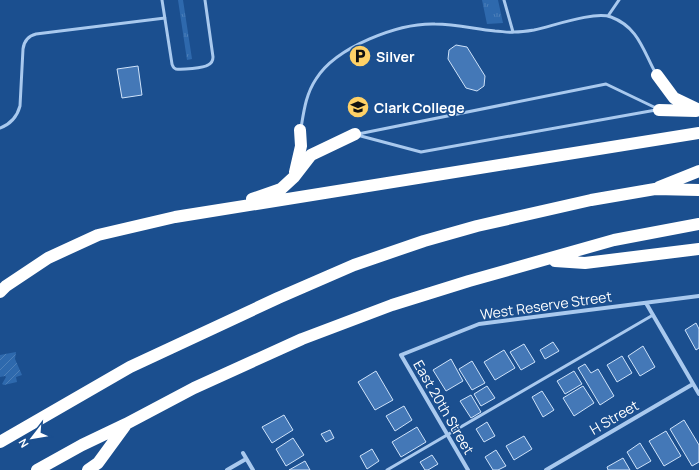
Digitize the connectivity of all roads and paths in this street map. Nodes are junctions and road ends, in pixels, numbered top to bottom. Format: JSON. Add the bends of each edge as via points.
{"nodes":[{"id":1,"x":162,"y":0,"type":"edge"},
{"id":2,"x":205,"y":0,"type":"edge"},
{"id":3,"x":504,"y":0,"type":"edge"},
{"id":4,"x":619,"y":0,"type":"edge"},
{"id":5,"x":608,"y":16,"type":"junction"},
{"id":6,"x":165,"y":18,"type":"junction"},
{"id":7,"x":513,"y":32,"type":"junction"},
{"id":8,"x":657,"y":75,"type":"joint"},
{"id":9,"x":660,"y":110,"type":"junction"},
{"id":10,"x":699,"y":110,"type":"edge"},
{"id":11,"x":0,"y":128,"type":"edge"},
{"id":12,"x":300,"y":130,"type":"joint"},
{"id":13,"x":699,"y":133,"type":"edge"},
{"id":14,"x":355,"y":134,"type":"junction"},
{"id":15,"x":699,"y":170,"type":"edge"},
{"id":16,"x":294,"y":177,"type":"junction"},
{"id":17,"x":655,"y":189,"type":"junction"},
{"id":18,"x":699,"y":190,"type":"edge"},
{"id":19,"x":224,"y":209,"type":"junction"},
{"id":20,"x":699,"y":224,"type":"edge"},
{"id":21,"x":699,"y":248,"type":"edge"},
{"id":22,"x":545,"y":260,"type":"junction"},
{"id":23,"x":2,"y":289,"type":"edge"},
{"id":24,"x":699,"y":296,"type":"edge"},
{"id":25,"x":646,"y":303,"type":"junction"},
{"id":26,"x":653,"y":315,"type":"junction"},
{"id":27,"x":401,"y":355,"type":"joint"},
{"id":28,"x":693,"y":384,"type":"junction"},
{"id":29,"x":699,"y":394,"type":"edge"},
{"id":30,"x":126,"y":424,"type":"junction"},
{"id":31,"x":448,"y":435,"type":"junction"},
{"id":32,"x":0,"y":442,"type":"edge"},
{"id":33,"x":243,"y":453,"type":"dead end"},
{"id":34,"x":246,"y":459,"type":"junction"},
{"id":35,"x":37,"y":470,"type":"edge"},
{"id":36,"x":88,"y":470,"type":"edge"},
{"id":37,"x":227,"y":470,"type":"edge"},
{"id":38,"x":253,"y":470,"type":"edge"},
{"id":39,"x":387,"y":470,"type":"edge"},
{"id":40,"x":468,"y":470,"type":"edge"},
{"id":41,"x":546,"y":470,"type":"edge"}],
"edges":[{"from":1,"to":6,"type":"lane"},
{"from":2,"to":6,"type":"lane","via":[[214,57],[207,66],[178,69],[174,67]]},
{"from":3,"to":7,"type":"lane"},
{"from":4,"to":5,"type":"lane"},
{"from":5,"to":7,"type":"lane"},
{"from":5,"to":8,"type":"lane","via":[[627,26],[635,34]]},
{"from":6,"to":11,"type":"lane","via":[[28,37],[23,49],[18,114],[13,121]]},
{"from":7,"to":12,"type":"lane","via":[[442,24],[417,24],[367,39],[350,49],[316,78],[306,99]]},
{"from":8,"to":10,"type":"highway","via":[[674,98]]},
{"from":9,"to":10,"type":"highway"},
{"from":9,"to":14,"type":"lane","via":[[421,152]]},
{"from":9,"to":14,"type":"lane","via":[[606,84]]},
{"from":12,"to":16,"type":"highway","via":[[301,146]]},
{"from":13,"to":19,"type":"highway"},
{"from":14,"to":16,"type":"highway","via":[[311,155]]},
{"from":15,"to":17,"type":"highway"},
{"from":16,"to":19,"type":"highway","via":[[281,189]]},
{"from":17,"to":18,"type":"highway"},
{"from":17,"to":32,"type":"highway","via":[[591,200],[477,226],[354,265],[130,367]]},
{"from":19,"to":23,"type":"highway","via":[[175,217],[98,235],[48,258]]},
{"from":20,"to":22,"type":"highway","via":[[614,240]]},
{"from":21,"to":22,"type":"highway","via":[[585,262]]},
{"from":22,"to":30,"type":"highway","via":[[392,305],[302,339],[194,388]]},
{"from":24,"to":25,"type":"street","name":"West Reserve Street"},
{"from":25,"to":26,"type":"street"},
{"from":25,"to":27,"type":"street","name":"West Reserve Street","via":[[479,324]]},
{"from":26,"to":28,"type":"street"},
{"from":26,"to":31,"type":"lane"},
{"from":27,"to":31,"type":"street","name":"East 20th Street"},
{"from":28,"to":29,"type":"street"},
{"from":28,"to":41,"type":"street","name":"H Street"},
{"from":30,"to":35,"type":"highway"},
{"from":30,"to":36,"type":"highway","via":[[98,463]]},
{"from":31,"to":39,"type":"lane"},
{"from":31,"to":40,"type":"street","name":"East 20th Street"},
{"from":33,"to":34,"type":"street"},
{"from":34,"to":37,"type":"street"},
{"from":34,"to":38,"type":"street"}]}
